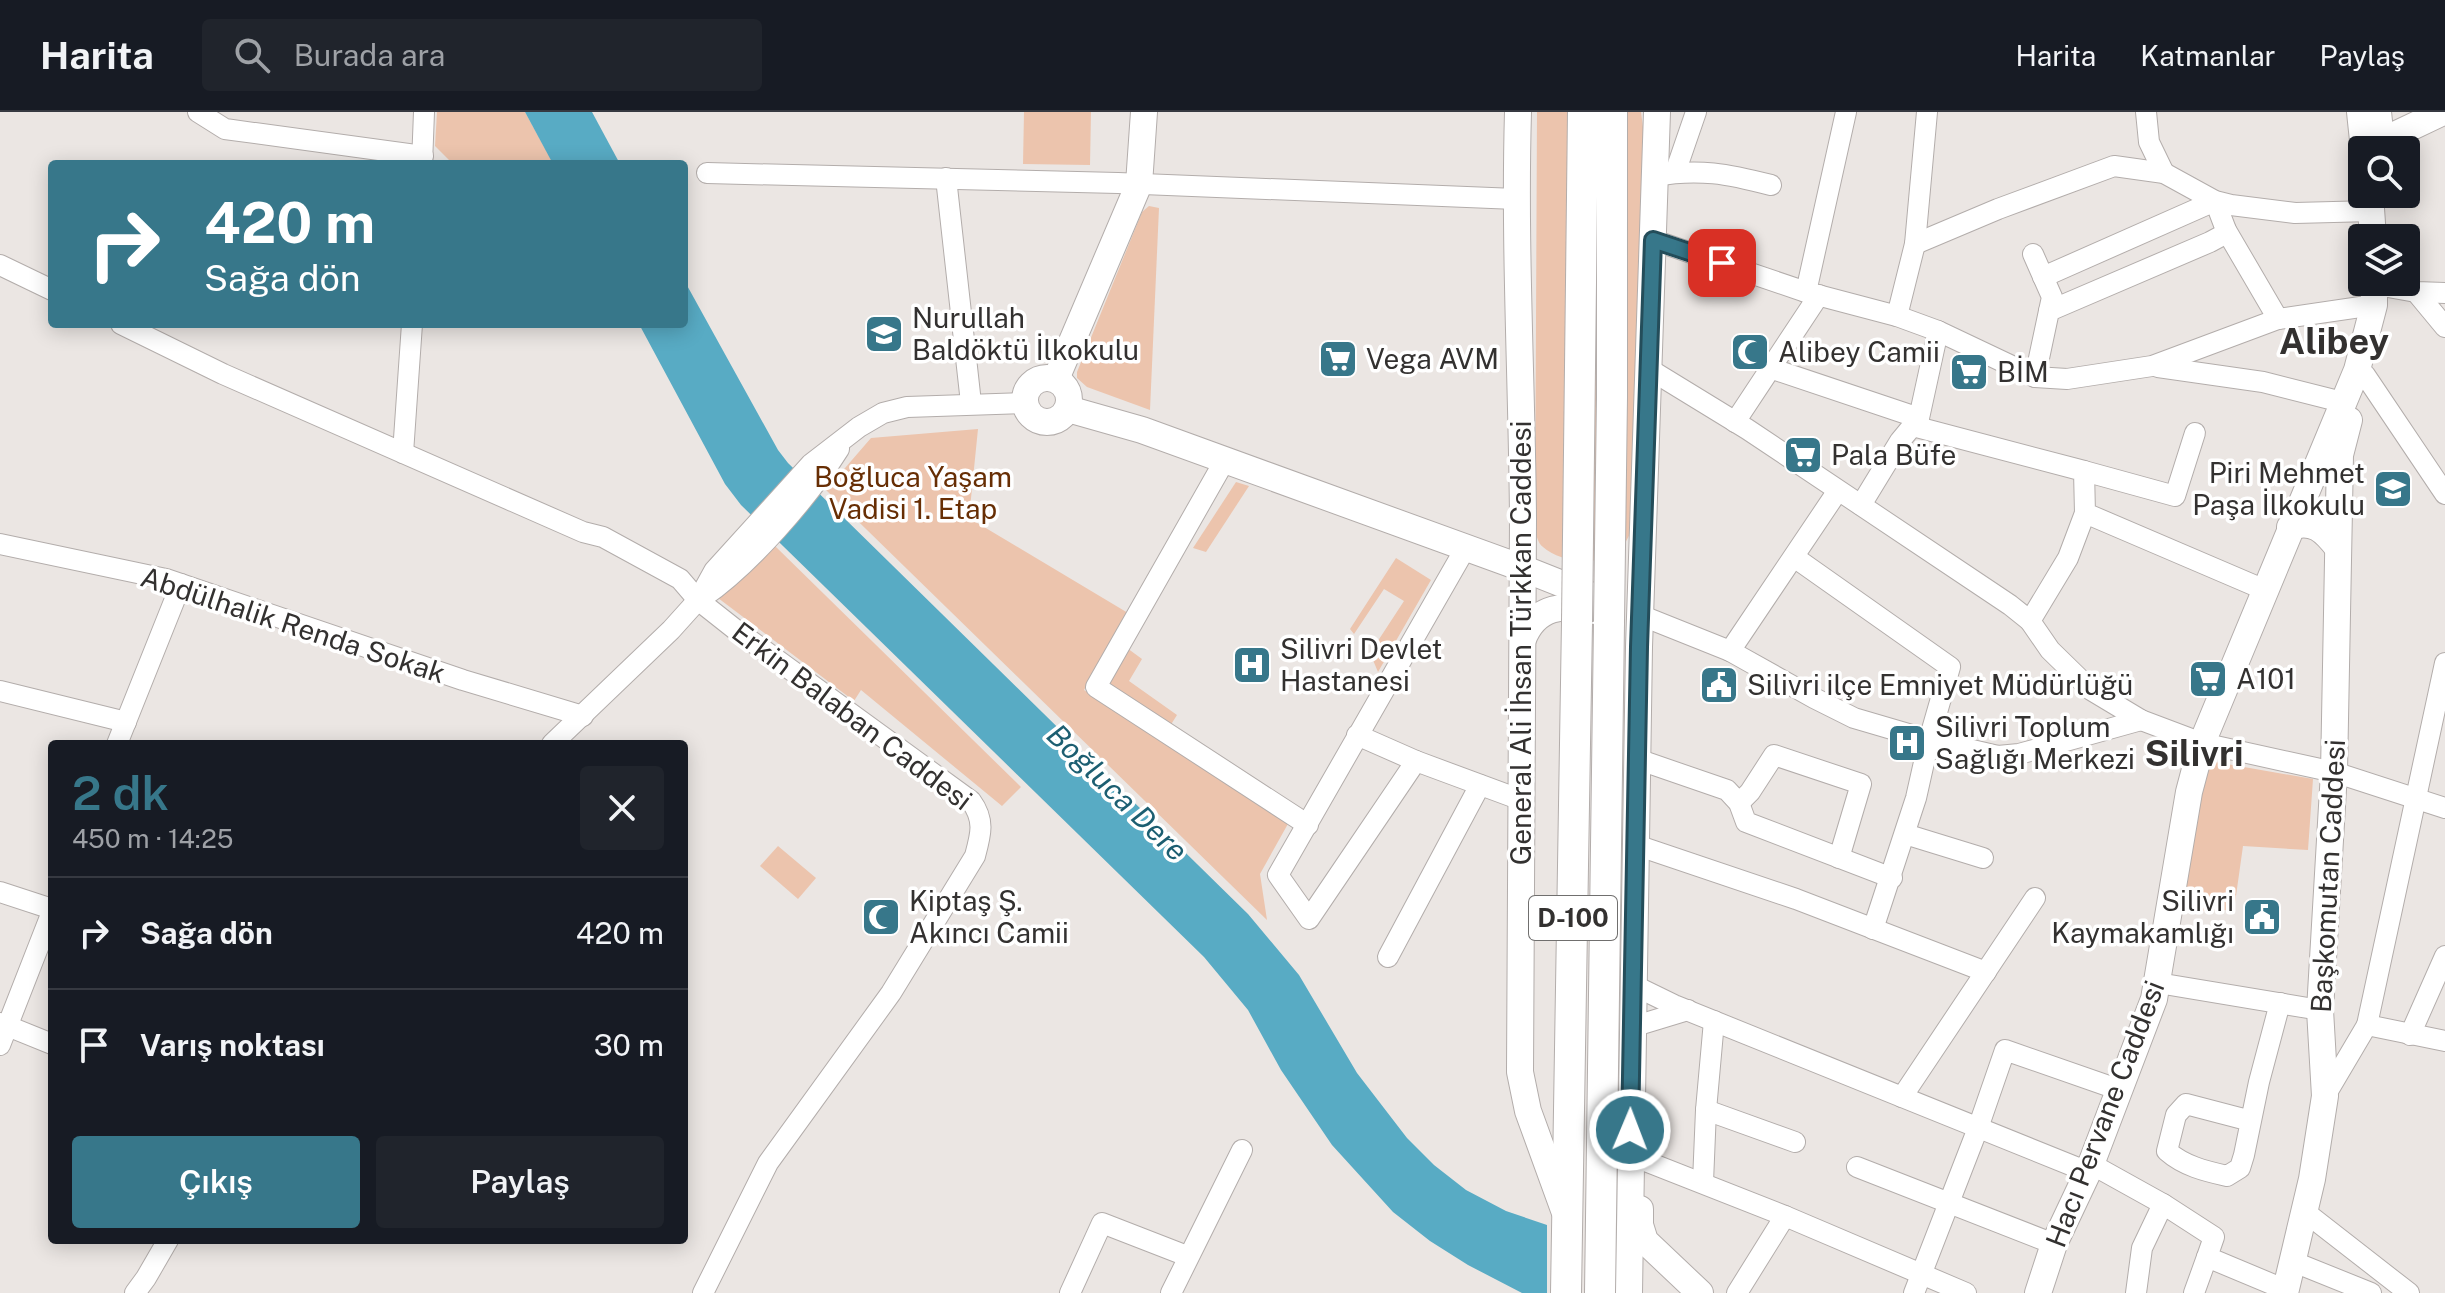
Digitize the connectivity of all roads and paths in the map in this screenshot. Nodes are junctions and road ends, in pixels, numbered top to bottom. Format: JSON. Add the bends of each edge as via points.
{"nodes":[{"id":1,"x":198,"y":112,"type":"edge"},
{"id":2,"x":424,"y":112,"type":"edge"},
{"id":3,"x":1144,"y":112,"type":"edge"},
{"id":4,"x":1518,"y":112,"type":"edge"},
{"id":5,"x":1583,"y":112,"type":"edge"},
{"id":6,"x":1612,"y":112,"type":"edge"},
{"id":7,"x":1696,"y":112,"type":"edge"},
{"id":8,"x":1846,"y":112,"type":"edge"},
{"id":9,"x":1927,"y":112,"type":"edge"},
{"id":10,"x":2146,"y":112,"type":"edge"},
{"id":11,"x":2360,"y":112,"type":"edge"},
{"id":12,"x":2378,"y":112,"type":"edge"},
{"id":13,"x":2443,"y":112,"type":"edge"},
{"id":14,"x":1657,"y":114,"type":"edge"},
{"id":15,"x":2371,"y":136,"type":"edge"},
{"id":16,"x":2377,"y":136,"type":"edge"},
{"id":17,"x":2397,"y":136,"type":"edge"},
{"id":18,"x":423,"y":160,"type":"edge"},
{"id":19,"x":707,"y":173,"type":"dead end"},
{"id":20,"x":2164,"y":173,"type":"junction"},
{"id":21,"x":1665,"y":174,"type":"junction"},
{"id":22,"x":946,"y":178,"type":"junction"},
{"id":23,"x":1139,"y":184,"type":"junction"},
{"id":24,"x":1771,"y":185,"type":"dead end"},
{"id":25,"x":1516,"y":199,"type":"junction"},
{"id":26,"x":2215,"y":201,"type":"junction"},
{"id":27,"x":2348,"y":204,"type":"edge"},
{"id":28,"x":2226,"y":230,"type":"junction"},
{"id":29,"x":1653,"y":240,"type":"junction"},
{"id":30,"x":1915,"y":244,"type":"junction"},
{"id":31,"x":2033,"y":254,"type":"dead end"},
{"id":32,"x":0,"y":265,"type":"edge"},
{"id":33,"x":2043,"y":277,"type":"junction"},
{"id":34,"x":48,"y":288,"type":"edge"},
{"id":35,"x":2420,"y":292,"type":"edge"},
{"id":36,"x":1812,"y":293,"type":"junction"},
{"id":37,"x":2445,"y":293,"type":"edge"},
{"id":38,"x":2357,"y":296,"type":"edge"},
{"id":39,"x":2379,"y":296,"type":"edge"},
{"id":40,"x":2419,"y":296,"type":"edge"},
{"id":41,"x":2049,"y":311,"type":"junction"},
{"id":42,"x":1897,"y":316,"type":"junction"},
{"id":43,"x":2278,"y":319,"type":"junction"},
{"id":44,"x":2445,"y":327,"type":"edge"},
{"id":45,"x":129,"y":328,"type":"edge"},
{"id":46,"x":412,"y":328,"type":"edge"},
{"id":47,"x":1938,"y":331,"type":"junction"},
{"id":48,"x":2152,"y":366,"type":"junction"},
{"id":49,"x":1770,"y":368,"type":"junction"},
{"id":50,"x":1649,"y":369,"type":"junction"},
{"id":51,"x":2361,"y":372,"type":"junction"},
{"id":52,"x":2035,"y":377,"type":"junction"},
{"id":53,"x":1056,"y":379,"type":"junction"},
{"id":54,"x":2342,"y":402,"type":"junction"},
{"id":55,"x":971,"y":403,"type":"junction"},
{"id":56,"x":1025,"y":403,"type":"junction"},
{"id":57,"x":1068,"y":409,"type":"junction"},
{"id":58,"x":1735,"y":422,"type":"junction"},
{"id":59,"x":1916,"y":422,"type":"junction"},
{"id":60,"x":2195,"y":433,"type":"dead end"},
{"id":61,"x":2334,"y":444,"type":"junction"},
{"id":62,"x":403,"y":453,"type":"junction"},
{"id":63,"x":2445,"y":458,"type":"edge"},
{"id":64,"x":1225,"y":460,"type":"junction"},
{"id":65,"x":2423,"y":464,"type":"junction"},
{"id":66,"x":2084,"y":471,"type":"junction"},
{"id":67,"x":1837,"y":492,"type":"junction"},
{"id":68,"x":2304,"y":493,"type":"junction"},
{"id":69,"x":2445,"y":494,"type":"edge"},
{"id":70,"x":2339,"y":498,"type":"junction"},
{"id":71,"x":1861,"y":505,"type":"junction"},
{"id":72,"x":2085,"y":513,"type":"junction"},
{"id":73,"x":1523,"y":517,"type":"junction"},
{"id":74,"x":2290,"y":527,"type":"junction"},
{"id":75,"x":1643,"y":530,"type":"junction"},
{"id":76,"x":0,"y":544,"type":"edge"},
{"id":77,"x":2338,"y":548,"type":"junction"},
{"id":78,"x":1465,"y":549,"type":"junction"},
{"id":79,"x":1794,"y":557,"type":"junction"},
{"id":80,"x":1522,"y":568,"type":"junction"},
{"id":81,"x":181,"y":584,"type":"junction"},
{"id":82,"x":2265,"y":590,"type":"junction"},
{"id":83,"x":698,"y":600,"type":"junction"},
{"id":84,"x":1640,"y":615,"type":"junction"},
{"id":85,"x":2030,"y":621,"type":"junction"},
{"id":86,"x":1523,"y":639,"type":"junction"},
{"id":87,"x":1639,"y":647,"type":"junction"},
{"id":88,"x":1730,"y":651,"type":"junction"},
{"id":89,"x":2445,"y":663,"type":"edge"},
{"id":90,"x":0,"y":691,"type":"edge"},
{"id":91,"x":583,"y":716,"type":"junction"},
{"id":92,"x":2141,"y":720,"type":"junction"},
{"id":93,"x":126,"y":722,"type":"junction"},
{"id":94,"x":1357,"y":735,"type":"junction"},
{"id":95,"x":119,"y":740,"type":"edge"},
{"id":96,"x":556,"y":740,"type":"edge"},
{"id":97,"x":1929,"y":740,"type":"junction"},
{"id":98,"x":2202,"y":743,"type":"junction"},
{"id":99,"x":2437,"y":745,"type":"edge"},
{"id":100,"x":1637,"y":759,"type":"junction"},
{"id":101,"x":1416,"y":761,"type":"junction"},
{"id":102,"x":2334,"y":772,"type":"junction"},
{"id":103,"x":1480,"y":785,"type":"junction"},
{"id":104,"x":2416,"y":796,"type":"junction"},
{"id":105,"x":1524,"y":801,"type":"junction"},
{"id":106,"x":1739,"y":803,"type":"junction"},
{"id":107,"x":2445,"y":808,"type":"edge"},
{"id":108,"x":1308,"y":825,"type":"junction"},
{"id":109,"x":1905,"y":834,"type":"junction"},
{"id":110,"x":1636,"y":845,"type":"junction"},
{"id":111,"x":1839,"y":858,"type":"junction"},
{"id":112,"x":1983,"y":858,"type":"dead end"},
{"id":113,"x":1892,"y":878,"type":"junction"},
{"id":114,"x":0,"y":892,"type":"edge"},
{"id":115,"x":2035,"y":898,"type":"dead end"},
{"id":116,"x":48,"y":909,"type":"edge"},
{"id":117,"x":48,"y":920,"type":"edge"},
{"id":118,"x":1873,"y":929,"type":"junction"},
{"id":119,"x":2445,"y":956,"type":"edge"},
{"id":120,"x":1388,"y":957,"type":"dead end"},
{"id":121,"x":1986,"y":972,"type":"junction"},
{"id":122,"x":2158,"y":983,"type":"junction"},
{"id":123,"x":1633,"y":985,"type":"junction"},
{"id":124,"x":2280,"y":1003,"type":"junction"},
{"id":125,"x":1688,"y":1010,"type":"junction"},
{"id":126,"x":2320,"y":1010,"type":"junction"},
{"id":127,"x":1714,"y":1021,"type":"junction"},
{"id":128,"x":4,"y":1024,"type":"edge"},
{"id":129,"x":2367,"y":1025,"type":"junction"},
{"id":130,"x":1632,"y":1027,"type":"junction"},
{"id":131,"x":2410,"y":1035,"type":"junction"},
{"id":132,"x":2445,"y":1041,"type":"edge"},
{"id":133,"x":48,"y":1042,"type":"edge"},
{"id":134,"x":0,"y":1045,"type":"edge"},
{"id":135,"x":2117,"y":1089,"type":"junction"},
{"id":136,"x":2325,"y":1096,"type":"junction"},
{"id":137,"x":1902,"y":1097,"type":"junction"},
{"id":138,"x":1706,"y":1110,"type":"junction"},
{"id":139,"x":2251,"y":1121,"type":"dead end"},
{"id":140,"x":1978,"y":1128,"type":"junction"},
{"id":141,"x":1795,"y":1142,"type":"dead end"},
{"id":142,"x":1242,"y":1150,"type":"dead end"},
{"id":143,"x":1630,"y":1155,"type":"junction"},
{"id":144,"x":1857,"y":1167,"type":"dead end"},
{"id":145,"x":2090,"y":1168,"type":"junction"},
{"id":146,"x":1703,"y":1182,"type":"junction"},
{"id":147,"x":1950,"y":1203,"type":"junction"},
{"id":148,"x":2163,"y":1204,"type":"junction"},
{"id":149,"x":2305,"y":1212,"type":"junction"},
{"id":150,"x":1785,"y":1216,"type":"junction"},
{"id":151,"x":1566,"y":1224,"type":"junction"},
{"id":152,"x":166,"y":1244,"type":"edge"},
{"id":153,"x":2054,"y":1244,"type":"junction"},
{"id":154,"x":1187,"y":1256,"type":"junction"},
{"id":155,"x":2207,"y":1257,"type":"junction"},
{"id":156,"x":1662,"y":1260,"type":"junction"},
{"id":157,"x":2294,"y":1262,"type":"junction"},
{"id":158,"x":1629,"y":1276,"type":"edge"},
{"id":159,"x":1918,"y":1284,"type":"edge"},
{"id":160,"x":2285,"y":1291,"type":"edge"},
{"id":161,"x":135,"y":1293,"type":"edge"},
{"id":162,"x":703,"y":1293,"type":"edge"},
{"id":163,"x":1070,"y":1293,"type":"edge"},
{"id":164,"x":1171,"y":1293,"type":"edge"},
{"id":165,"x":1566,"y":1293,"type":"edge"},
{"id":166,"x":1600,"y":1293,"type":"edge"},
{"id":167,"x":1700,"y":1293,"type":"edge"},
{"id":168,"x":1737,"y":1293,"type":"edge"},
{"id":169,"x":1966,"y":1293,"type":"edge"},
{"id":170,"x":2038,"y":1293,"type":"edge"},
{"id":171,"x":2136,"y":1293,"type":"edge"},
{"id":172,"x":2194,"y":1293,"type":"edge"},
{"id":173,"x":2371,"y":1293,"type":"edge"},
{"id":174,"x":2409,"y":1293,"type":"edge"}],
"edges":[{"from":1,"to":18,"type":"street","via":[[225,129]]},
{"from":2,"to":18,"type":"street"},
{"from":3,"to":23,"type":"main road"},
{"from":4,"to":25,"type":"main road","name":"General Ali İhsan Türkkan Caddesi"},
{"from":5,"to":151,"type":"highway","number":"D-100","bridge":true},
{"from":6,"to":166,"type":"highway","number":"D-100","bridge":true},
{"from":7,"to":21,"type":"street"},
{"from":8,"to":36,"type":"street"},
{"from":9,"to":30,"type":"street"},
{"from":10,"to":20,"type":"street","via":[[2149,142]]},
{"from":11,"to":15,"type":"main road"},
{"from":12,"to":16,"type":"main road"},
{"from":13,"to":17,"type":"main road"},
{"from":14,"to":21,"type":"main road"},
{"from":19,"to":22,"type":"street"},
{"from":20,"to":26,"type":"street"},
{"from":20,"to":30,"type":"street","via":[[2114,166]]},
{"from":21,"to":24,"type":"street","via":[[1708,171]]},
{"from":21,"to":29,"type":"main road"},
{"from":22,"to":23,"type":"street"},
{"from":22,"to":55,"type":"street"},
{"from":23,"to":25,"type":"street"},
{"from":23,"to":53,"type":"main road"},
{"from":25,"to":73,"type":"main road","name":"General Ali İhsan Türkkan Caddesi"},
{"from":26,"to":27,"type":"street","via":[[2295,213]]},
{"from":26,"to":28,"type":"street"},
{"from":26,"to":33,"type":"street"},
{"from":28,"to":41,"type":"street","via":[[2210,242]]},
{"from":28,"to":43,"type":"street"},
{"from":29,"to":36,"type":"street"},
{"from":29,"to":50,"type":"main road"},
{"from":30,"to":42,"type":"street"},
{"from":31,"to":33,"type":"street"},
{"from":32,"to":34,"type":"street"},
{"from":33,"to":41,"type":"street","via":[[2052,297]]},
{"from":35,"to":37,"type":"street"},
{"from":36,"to":42,"type":"street"},
{"from":36,"to":49,"type":"street"},
{"from":38,"to":43,"type":"street"},
{"from":39,"to":51,"type":"main road"},
{"from":40,"to":44,"type":"street"},
{"from":41,"to":52,"type":"street"},
{"from":42,"to":47,"type":"street"},
{"from":43,"to":48,"type":"street"},
{"from":45,"to":62,"type":"street","name":"Erkin Balaban Caddesi"},
{"from":46,"to":62,"type":"street"},
{"from":47,"to":52,"type":"street"},
{"from":47,"to":59,"type":"street"},
{"from":48,"to":52,"type":"street","via":[[2067,379]]},
{"from":48,"to":54,"type":"street","via":[[2263,382]]},
{"from":49,"to":58,"type":"street"},
{"from":49,"to":59,"type":"street"},
{"from":50,"to":58,"type":"street"},
{"from":50,"to":75,"type":"main road"},
{"from":51,"to":54,"type":"main road"},
{"from":51,"to":61,"type":"main road"},
{"from":51,"to":65,"type":"street"},
{"from":53,"to":56,"type":"main road","via":[[1034,382]]},
{"from":53,"to":57,"type":"main road","via":[[1068,392]]},
{"from":54,"to":61,"type":"main road"},
{"from":55,"to":56,"type":"street"},
{"from":55,"to":83,"type":"street","via":[[907,407],[859,427],[753,541],[714,571]]},
{"from":56,"to":57,"type":"main road","via":[[1041,422],[1060,419]]},
{"from":57,"to":64,"type":"main road"},
{"from":58,"to":67,"type":"street"},
{"from":59,"to":66,"type":"street","via":[[2004,452]]},
{"from":59,"to":71,"type":"street"},
{"from":60,"to":66,"type":"street","via":[[2175,496]]},
{"from":61,"to":68,"type":"main road","name":"Hacı Pervane Caddesi"},
{"from":61,"to":70,"type":"main road","name":"Başkomutan Caddesi"},
{"from":62,"to":83,"type":"street","name":"Erkin Balaban Caddesi","via":[[583,532],[674,591]]},
{"from":63,"to":65,"type":"street"},
{"from":64,"to":78,"type":"main road"},
{"from":64,"to":108,"type":"street","via":[[1096,687]]},
{"from":65,"to":69,"type":"street"},
{"from":66,"to":72,"type":"street"},
{"from":67,"to":71,"type":"street"},
{"from":67,"to":79,"type":"street"},
{"from":68,"to":70,"type":"main road","via":[[2311,507],[2319,510]]},
{"from":68,"to":74,"type":"main road","name":"Hacı Pervane Caddesi"},
{"from":70,"to":77,"type":"main road","name":"Başkomutan Caddesi"},
{"from":71,"to":85,"type":"street"},
{"from":72,"to":82,"type":"street"},
{"from":72,"to":85,"type":"street","via":[[2068,558]]},
{"from":73,"to":75,"type":"main road","via":[[1533,556],[1549,568],[1572,571],[1620,562]]},
{"from":73,"to":78,"type":"main road","via":[[1510,537],[1495,547]]},
{"from":73,"to":80,"type":"main road","name":"General Ali İhsan Türkkan Caddesi"},
{"from":74,"to":77,"type":"main road","via":[[2316,525]]},
{"from":74,"to":82,"type":"main road","name":"Hacı Pervane Caddesi"},
{"from":75,"to":84,"type":"main road"},
{"from":76,"to":81,"type":"street","name":"Abdülhalik Renda Sokak"},
{"from":77,"to":102,"type":"main road","name":"Başkomutan Caddesi"},
{"from":78,"to":80,"type":"main road"},
{"from":78,"to":94,"type":"street"},
{"from":79,"to":88,"type":"street"},
{"from":79,"to":97,"type":"street","via":[[1950,667]]},
{"from":80,"to":84,"type":"main road"},
{"from":80,"to":86,"type":"main road","name":"General Ali İhsan Türkkan Caddesi"},
{"from":81,"to":91,"type":"street","name":"Abdülhalik Renda Sokak"},
{"from":81,"to":93,"type":"street"},
{"from":82,"to":98,"type":"main road","name":"Hacı Pervane Caddesi"},
{"from":83,"to":91,"type":"street"},
{"from":83,"to":162,"type":"street","name":"Erkin Balaban Caddesi","via":[[971,801],[980,813],[982,833],[975,856],[891,993],[768,1163]]},
{"from":84,"to":87,"type":"main road"},
{"from":84,"to":88,"type":"street"},
{"from":85,"to":92,"type":"street","via":[[2050,650],[2091,690]]},
{"from":86,"to":87,"type":"main road","via":[[1541,613],[1586,609],[1616,616]]},
{"from":86,"to":105,"type":"main road","name":"General Ali İhsan Türkkan Caddesi"},
{"from":87,"to":100,"type":"main road"},
{"from":88,"to":97,"type":"street","via":[[1854,718]]},
{"from":89,"to":99,"type":"street"},
{"from":90,"to":93,"type":"street"},
{"from":91,"to":96,"type":"street"},
{"from":92,"to":97,"type":"street","via":[[1998,756]]},
{"from":92,"to":98,"type":"street"},
{"from":93,"to":95,"type":"street"},
{"from":94,"to":101,"type":"street"},
{"from":94,"to":108,"type":"street"},
{"from":97,"to":109,"type":"street"},
{"from":98,"to":102,"type":"street"},
{"from":98,"to":122,"type":"main road","name":"Hacı Pervane Caddesi"},
{"from":99,"to":104,"type":"street"},
{"from":100,"to":106,"type":"street","via":[[1727,790]]},
{"from":100,"to":110,"type":"main road"},
{"from":101,"to":103,"type":"street"},
{"from":101,"to":108,"type":"street","via":[[1309,919],[1278,875]]},
{"from":102,"to":104,"type":"street"},
{"from":102,"to":126,"type":"main road","name":"Başkomutan Caddesi"},
{"from":103,"to":105,"type":"street"},
{"from":103,"to":120,"type":"street"},
{"from":104,"to":107,"type":"street"},
{"from":104,"to":129,"type":"street"},
{"from":105,"to":151,"type":"main road","name":"General Ali İhsan Türkkan Caddesi","via":[[1520,1072]]},
{"from":106,"to":111,"type":"street","via":[[1746,822]]},
{"from":106,"to":111,"type":"street","via":[[1774,755],[1861,784]]},
{"from":109,"to":112,"type":"street"},
{"from":109,"to":113,"type":"street"},
{"from":110,"to":118,"type":"street"},
{"from":110,"to":123,"type":"main road"},
{"from":111,"to":113,"type":"street"},
{"from":113,"to":118,"type":"street"},
{"from":114,"to":116,"type":"street"},
{"from":115,"to":121,"type":"street"},
{"from":117,"to":128,"type":"street"},
{"from":118,"to":121,"type":"street"},
{"from":119,"to":131,"type":"street"},
{"from":121,"to":137,"type":"street"},
{"from":122,"to":124,"type":"street"},
{"from":122,"to":135,"type":"main road","name":"Hacı Pervane Caddesi"},
{"from":123,"to":125,"type":"street"},
{"from":123,"to":130,"type":"main road"},
{"from":124,"to":126,"type":"street"},
{"from":124,"to":139,"type":"street"},
{"from":125,"to":127,"type":"street"},
{"from":125,"to":130,"type":"street"},
{"from":126,"to":136,"type":"main road","name":"Başkomutan Caddesi"},
{"from":127,"to":137,"type":"street"},
{"from":127,"to":138,"type":"street"},
{"from":128,"to":133,"type":"street"},
{"from":128,"to":134,"type":"street"},
{"from":129,"to":131,"type":"street"},
{"from":129,"to":136,"type":"street"},
{"from":130,"to":143,"type":"main road"},
{"from":131,"to":132,"type":"street"},
{"from":135,"to":140,"type":"street","via":[[2005,1050]]},
{"from":135,"to":145,"type":"main road","name":"Hacı Pervane Caddesi"},
{"from":136,"to":149,"type":"main road","name":"Başkomutan Caddesi"},
{"from":137,"to":140,"type":"street"},
{"from":138,"to":141,"type":"street"},
{"from":138,"to":146,"type":"street"},
{"from":140,"to":145,"type":"street"},
{"from":140,"to":147,"type":"street"},
{"from":142,"to":154,"type":"street"},
{"from":143,"to":146,"type":"street"},
{"from":143,"to":156,"type":"main road","via":[[1641,1191],[1641,1234]]},
{"from":143,"to":158,"type":"main road"},
{"from":144,"to":147,"type":"street"},
{"from":145,"to":148,"type":"street"},
{"from":145,"to":153,"type":"main road","name":"Hacı Pervane Caddesi"},
{"from":146,"to":150,"type":"street"},
{"from":147,"to":153,"type":"street"},
{"from":147,"to":159,"type":"street"},
{"from":148,"to":155,"type":"street","via":[[2214,1237]]},
{"from":148,"to":171,"type":"street","via":[[2142,1248]]},
{"from":149,"to":157,"type":"main road","name":"Başkomutan Caddesi"},
{"from":149,"to":174,"type":"street"},
{"from":150,"to":159,"type":"street"},
{"from":150,"to":168,"type":"street"},
{"from":151,"to":165,"type":"highway","number":"D-100"},
{"from":152,"to":161,"type":"street"},
{"from":153,"to":170,"type":"main road","name":"Hacı Pervane Caddesi"},
{"from":154,"to":163,"type":"street","via":[[1102,1223]]},
{"from":154,"to":164,"type":"street"},
{"from":155,"to":160,"type":"street"},
{"from":155,"to":172,"type":"street"},
{"from":156,"to":158,"type":"main road","via":[[1635,1254]]},
{"from":156,"to":167,"type":"main road"},
{"from":157,"to":160,"type":"main road","name":"Başkomutan Caddesi"},
{"from":157,"to":173,"type":"street"},
{"from":159,"to":169,"type":"street"}]}
